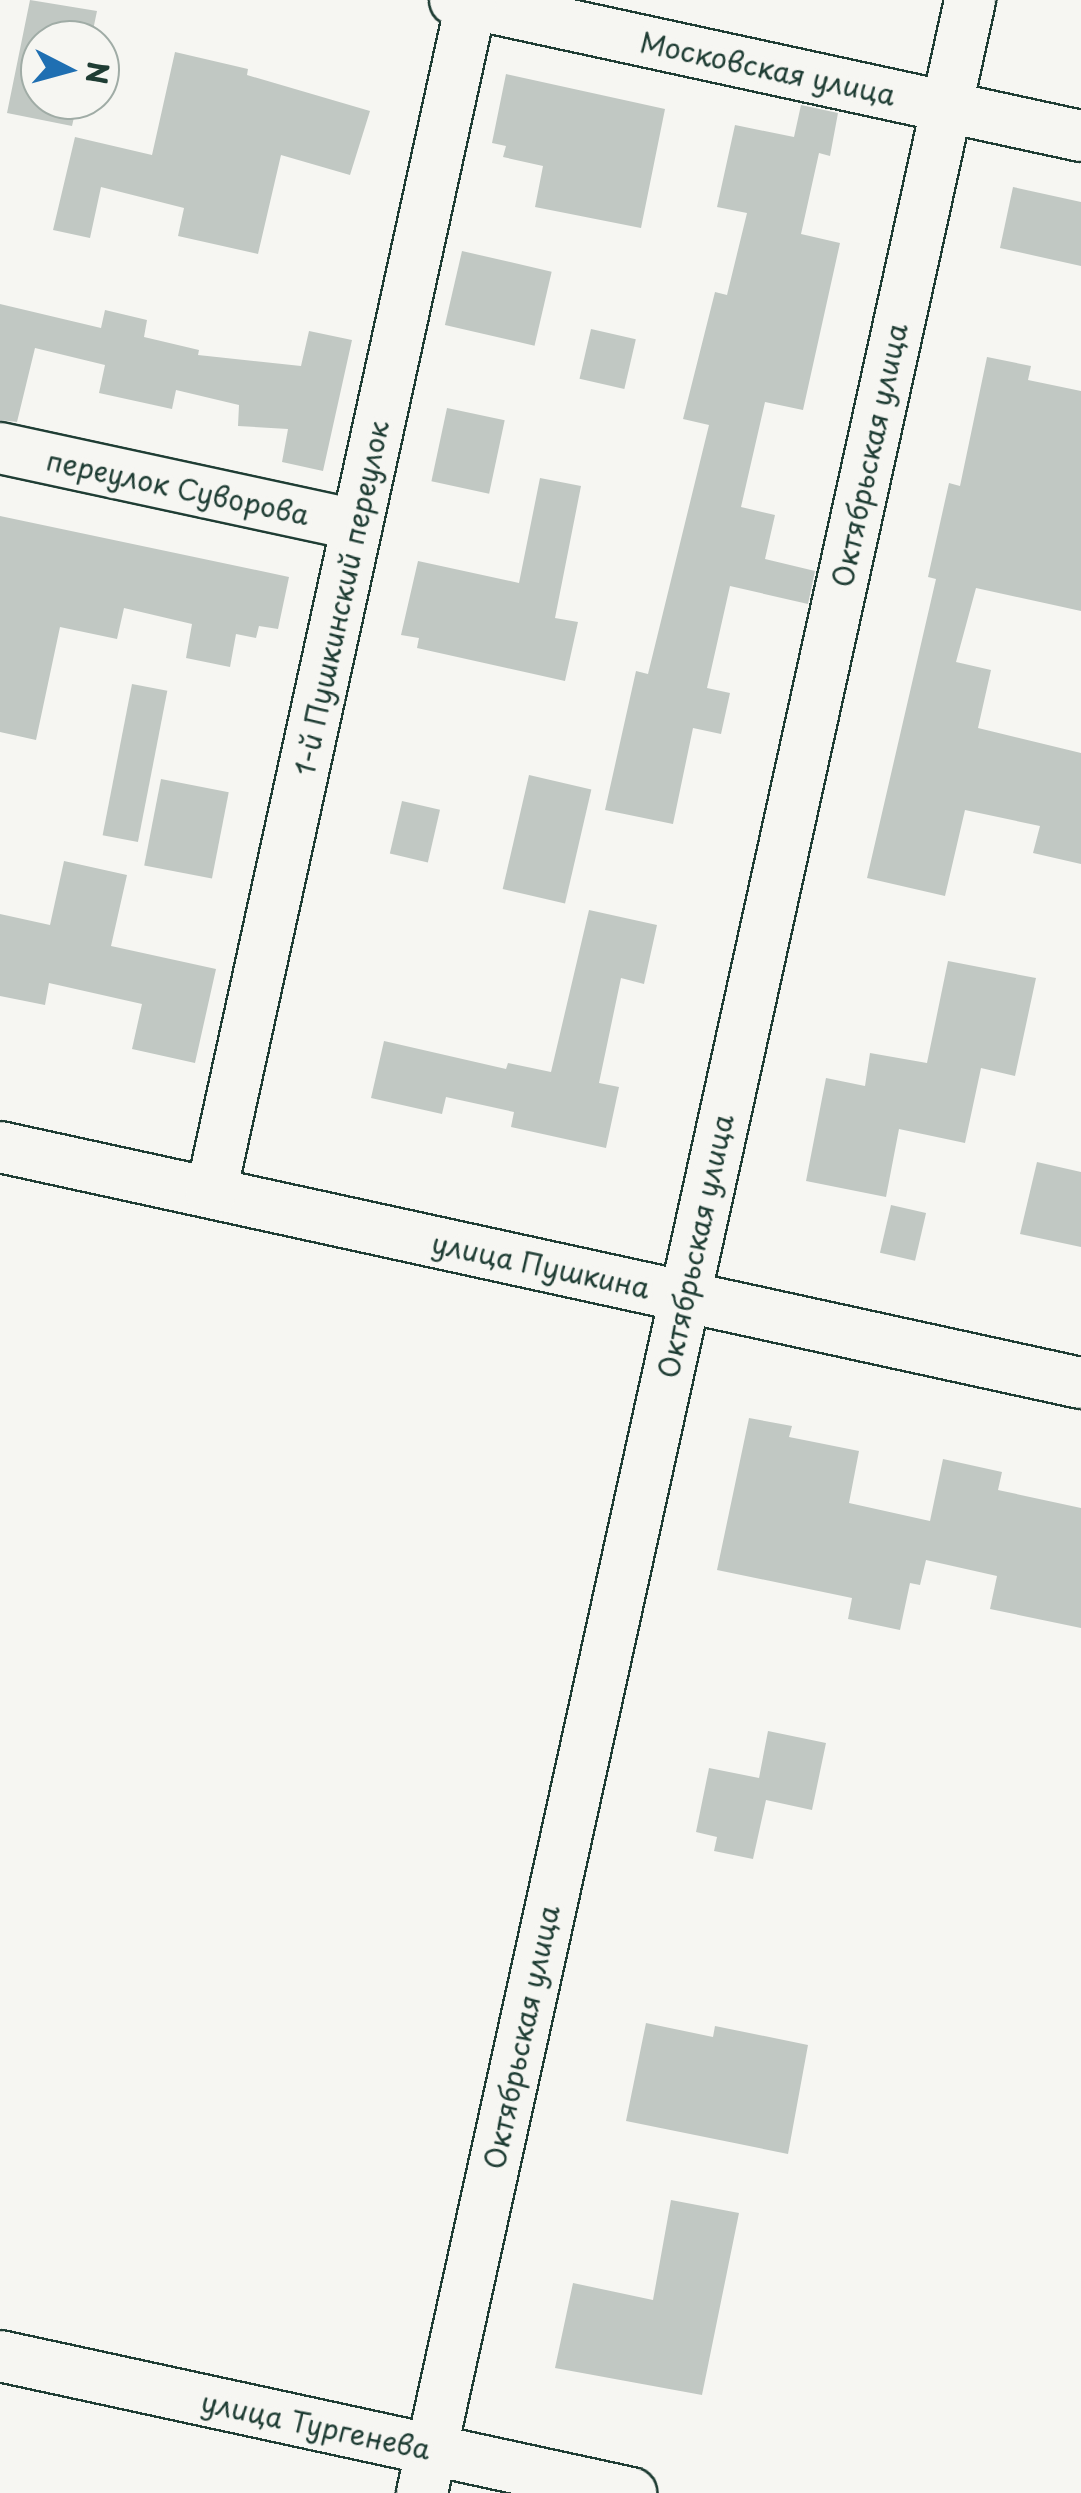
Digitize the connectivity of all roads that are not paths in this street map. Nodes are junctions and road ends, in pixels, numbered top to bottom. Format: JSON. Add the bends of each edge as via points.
{"nodes":[{"id":1,"x":970,"y":0,"type":"edge"},
{"id":2,"x":463,"y":2,"type":"edge"},
{"id":3,"x":946,"y":106,"type":"junction"},
{"id":4,"x":1081,"y":136,"type":"edge"},
{"id":5,"x":0,"y":448,"type":"edge"},
{"id":6,"x":357,"y":525,"type":"junction"},
{"id":7,"x":0,"y":1147,"type":"edge"},
{"id":8,"x":212,"y":1194,"type":"junction"},
{"id":9,"x":684,"y":1296,"type":"junction"},
{"id":10,"x":1081,"y":1383,"type":"edge"},
{"id":11,"x":0,"y":2356,"type":"edge"},
{"id":12,"x":427,"y":2472,"type":"edge"},
{"id":13,"x":631,"y":2493,"type":"edge"}],
"edges":[{"from":1,"to":3,"type":"street","name":"Октябрьская улица"},
{"from":2,"to":3,"type":"street","name":"Московская улица"},
{"from":2,"to":6,"type":"street","name":"1-й Пушкинский переулок"},
{"from":3,"to":4,"type":"street","name":"Московская улица"},
{"from":3,"to":9,"type":"street","name":"Октябрьская улица"},
{"from":5,"to":6,"type":"street","name":"переулок Суворова"},
{"from":6,"to":8,"type":"street","name":"1-й Пушкинский переулок"},
{"from":7,"to":8,"type":"street","name":"улица Пушкина"},
{"from":8,"to":9,"type":"street","name":"улица Пушкина"},
{"from":9,"to":10,"type":"street","name":"улица Пушкина"},
{"from":9,"to":12,"type":"street","name":"Октябрьская улица"},
{"from":11,"to":12,"type":"street","name":"улица Тургенева"},
{"from":12,"to":13,"type":"street","name":"улица Тургенева"}]}
